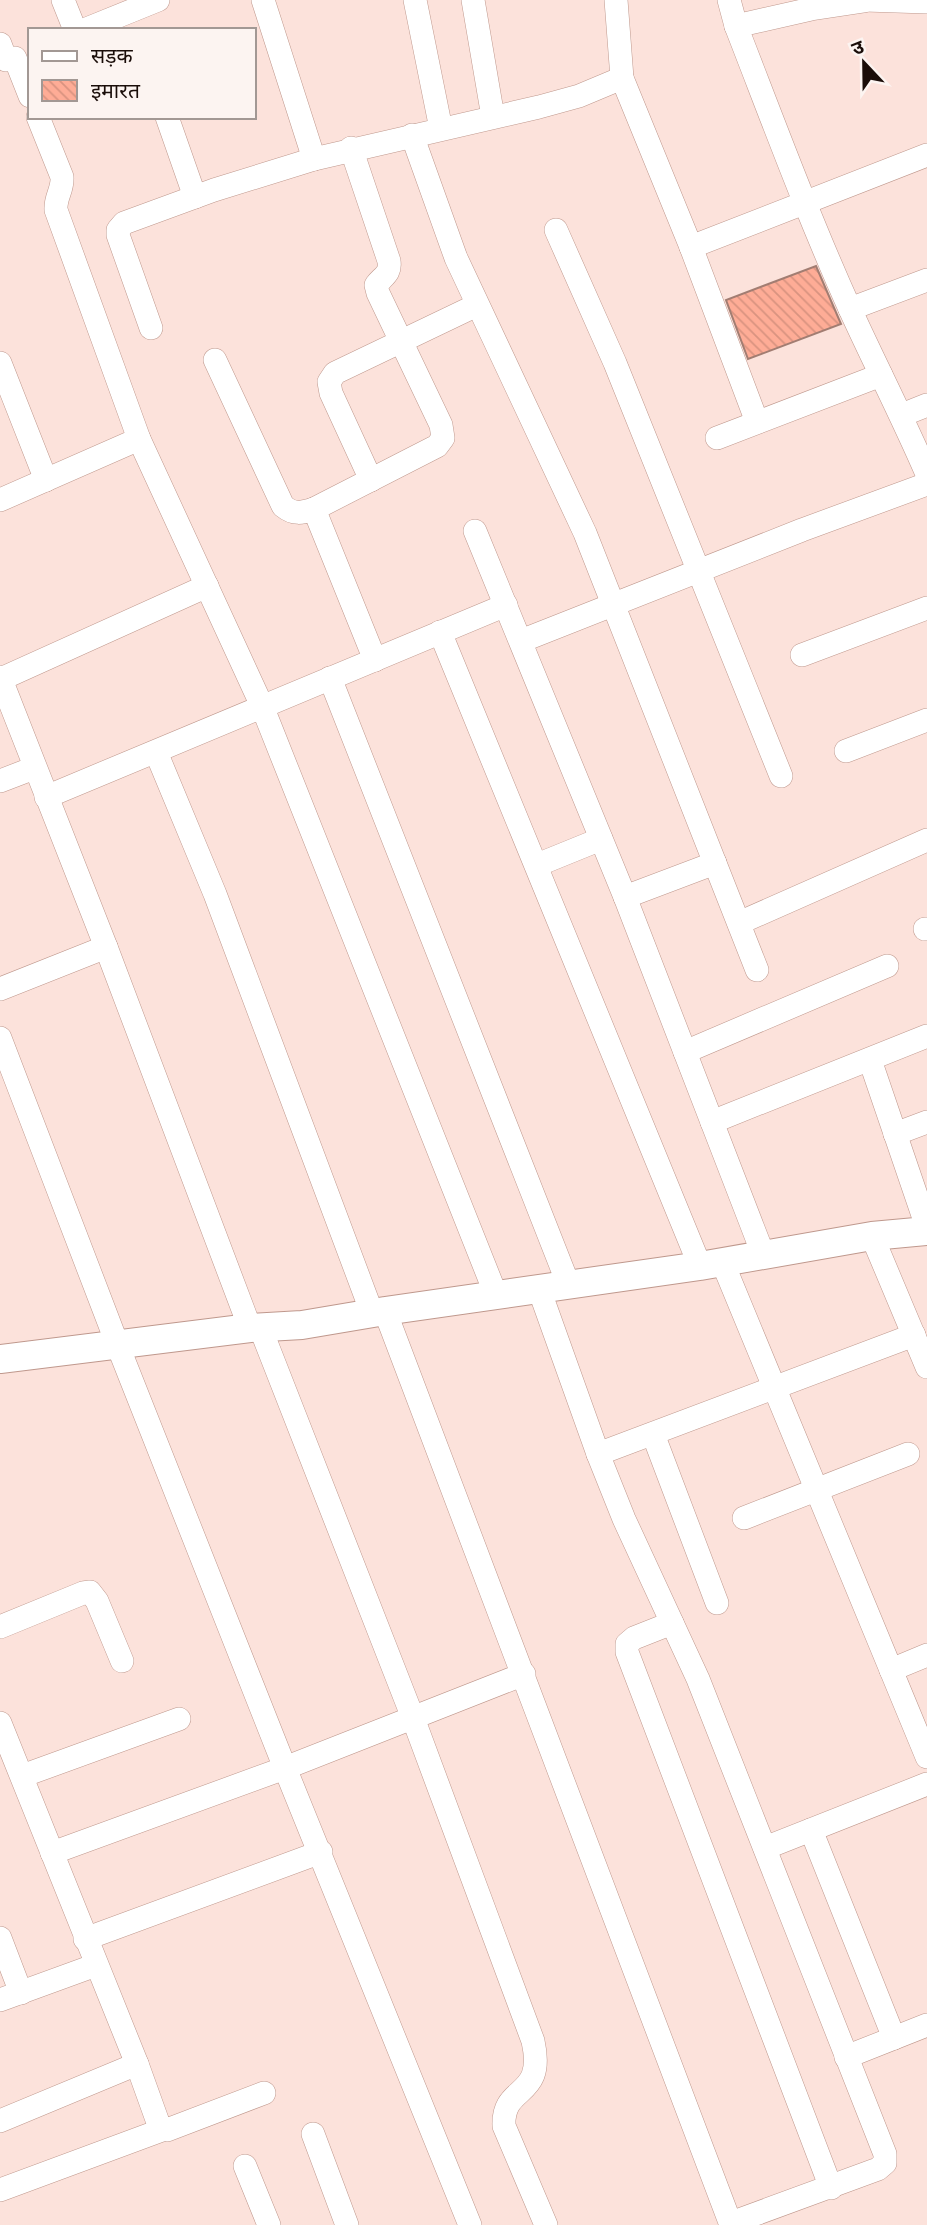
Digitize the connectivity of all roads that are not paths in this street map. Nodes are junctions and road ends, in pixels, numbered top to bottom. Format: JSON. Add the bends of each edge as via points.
{"nodes":[{"id":1,"x":63,"y":0,"type":"edge"},
{"id":2,"x":158,"y":0,"type":"edge"},
{"id":3,"x":263,"y":0,"type":"edge"},
{"id":4,"x":415,"y":0,"type":"edge"},
{"id":5,"x":473,"y":0,"type":"edge"},
{"id":6,"x":616,"y":0,"type":"edge"},
{"id":7,"x":729,"y":0,"type":"edge"},
{"id":8,"x":864,"y":1,"type":"edge"},
{"id":9,"x":927,"y":2,"type":"edge"},
{"id":10,"x":130,"y":13,"type":"edge"},
{"id":11,"x":736,"y":26,"type":"junction"},
{"id":12,"x":74,"y":28,"type":"edge"},
{"id":13,"x":89,"y":28,"type":"edge"},
{"id":14,"x":10,"y":55,"type":"edge"},
{"id":15,"x":622,"y":78,"type":"junction"},
{"id":16,"x":28,"y":92,"type":"edge"},
{"id":17,"x":493,"y":117,"type":"junction"},
{"id":18,"x":39,"y":119,"type":"edge"},
{"id":19,"x":168,"y":119,"type":"edge"},
{"id":20,"x":441,"y":129,"type":"junction"},
{"id":21,"x":412,"y":135,"type":"junction"},
{"id":22,"x":351,"y":148,"type":"junction"},
{"id":23,"x":927,"y":155,"type":"edge"},
{"id":24,"x":314,"y":159,"type":"junction"},
{"id":25,"x":195,"y":197,"type":"junction"},
{"id":26,"x":804,"y":203,"type":"junction"},
{"id":27,"x":556,"y":230,"type":"dead end"},
{"id":28,"x":691,"y":247,"type":"junction"},
{"id":29,"x":927,"y":280,"type":"edge"},
{"id":30,"x":477,"y":305,"type":"junction"},
{"id":31,"x":850,"y":309,"type":"junction"},
{"id":32,"x":151,"y":328,"type":"dead end"},
{"id":33,"x":400,"y":341,"type":"junction"},
{"id":34,"x":215,"y":360,"type":"dead end"},
{"id":35,"x":0,"y":363,"type":"edge"},
{"id":36,"x":881,"y":374,"type":"junction"},
{"id":37,"x":927,"y":405,"type":"edge"},
{"id":38,"x":902,"y":415,"type":"junction"},
{"id":39,"x":757,"y":422,"type":"junction"},
{"id":40,"x":717,"y":438,"type":"dead end"},
{"id":41,"x":139,"y":439,"type":"junction"},
{"id":42,"x":927,"y":474,"type":"edge"},
{"id":43,"x":371,"y":480,"type":"junction"},
{"id":44,"x":46,"y":481,"type":"junction"},
{"id":45,"x":927,"y":484,"type":"edge"},
{"id":46,"x":0,"y":500,"type":"edge"},
{"id":47,"x":314,"y":509,"type":"junction"},
{"id":48,"x":475,"y":531,"type":"dead end"},
{"id":49,"x":699,"y":571,"type":"junction"},
{"id":50,"x":207,"y":586,"type":"junction"},
{"id":51,"x":612,"y":604,"type":"junction"},
{"id":52,"x":506,"y":605,"type":"junction"},
{"id":53,"x":927,"y":608,"type":"edge"},
{"id":54,"x":440,"y":632,"type":"junction"},
{"id":55,"x":521,"y":641,"type":"junction"},
{"id":56,"x":802,"y":655,"type":"dead end"},
{"id":57,"x":375,"y":660,"type":"junction"},
{"id":58,"x":330,"y":678,"type":"junction"},
{"id":59,"x":1,"y":685,"type":"edge"},
{"id":60,"x":262,"y":706,"type":"junction"},
{"id":61,"x":927,"y":720,"type":"edge"},
{"id":62,"x":846,"y":751,"type":"dead end"},
{"id":63,"x":156,"y":752,"type":"junction"},
{"id":64,"x":34,"y":768,"type":"junction"},
{"id":65,"x":781,"y":776,"type":"dead end"},
{"id":66,"x":0,"y":781,"type":"edge"},
{"id":67,"x":46,"y":797,"type":"junction"},
{"id":68,"x":601,"y":839,"type":"junction"},
{"id":69,"x":927,"y":840,"type":"edge"},
{"id":70,"x":715,"y":863,"type":"junction"},
{"id":71,"x":537,"y":864,"type":"junction"},
{"id":72,"x":625,"y":897,"type":"junction"},
{"id":73,"x":739,"y":923,"type":"junction"},
{"id":74,"x":106,"y":947,"type":"junction"},
{"id":75,"x":887,"y":966,"type":"dead end"},
{"id":76,"x":757,"y":970,"type":"dead end"},
{"id":77,"x":0,"y":989,"type":"edge"},
{"id":78,"x":927,"y":1036,"type":"edge"},
{"id":79,"x":0,"y":1038,"type":"edge"},
{"id":80,"x":685,"y":1052,"type":"junction"},
{"id":81,"x":870,"y":1060,"type":"junction"},
{"id":82,"x":712,"y":1122,"type":"junction"},
{"id":83,"x":927,"y":1122,"type":"edge"},
{"id":84,"x":895,"y":1134,"type":"junction"},
{"id":85,"x":927,"y":1229,"type":"edge"},
{"id":86,"x":872,"y":1236,"type":"junction"},
{"id":87,"x":763,"y":1254,"type":"junction"},
{"id":88,"x":711,"y":1263,"type":"junction"},
{"id":89,"x":569,"y":1286,"type":"junction"},
{"id":90,"x":539,"y":1289,"type":"junction"},
{"id":91,"x":496,"y":1295,"type":"junction"},
{"id":92,"x":379,"y":1312,"type":"junction"},
{"id":93,"x":255,"y":1328,"type":"junction"},
{"id":94,"x":914,"y":1335,"type":"junction"},
{"id":95,"x":118,"y":1346,"type":"junction"},
{"id":96,"x":0,"y":1359,"type":"edge"},
{"id":97,"x":927,"y":1367,"type":"edge"},
{"id":98,"x":776,"y":1388,"type":"junction"},
{"id":99,"x":653,"y":1434,"type":"junction"},
{"id":100,"x":598,"y":1454,"type":"junction"},
{"id":101,"x":908,"y":1454,"type":"dead end"},
{"id":102,"x":817,"y":1490,"type":"junction"},
{"id":103,"x":744,"y":1518,"type":"dead end"},
{"id":104,"x":717,"y":1603,"type":"dead end"},
{"id":105,"x":672,"y":1623,"type":"junction"},
{"id":106,"x":0,"y":1627,"type":"edge"},
{"id":107,"x":927,"y":1655,"type":"edge"},
{"id":108,"x":122,"y":1661,"type":"dead end"},
{"id":109,"x":891,"y":1670,"type":"junction"},
{"id":110,"x":524,"y":1674,"type":"junction"},
{"id":111,"x":179,"y":1718,"type":"dead end"},
{"id":112,"x":413,"y":1718,"type":"junction"},
{"id":113,"x":0,"y":1723,"type":"edge"},
{"id":114,"x":927,"y":1757,"type":"edge"},
{"id":115,"x":285,"y":1768,"type":"junction"},
{"id":116,"x":22,"y":1776,"type":"junction"},
{"id":117,"x":927,"y":1784,"type":"edge"},
{"id":118,"x":811,"y":1830,"type":"junction"},
{"id":119,"x":765,"y":1848,"type":"junction"},
{"id":120,"x":321,"y":1852,"type":"junction"},
{"id":121,"x":52,"y":1853,"type":"junction"},
{"id":122,"x":0,"y":1938,"type":"edge"},
{"id":123,"x":85,"y":1939,"type":"junction"},
{"id":124,"x":96,"y":1965,"type":"junction"},
{"id":125,"x":11,"y":1996,"type":"edge"},
{"id":126,"x":927,"y":2025,"type":"edge"},
{"id":127,"x":894,"y":2038,"type":"junction"},
{"id":128,"x":846,"y":2057,"type":"junction"},
{"id":129,"x":136,"y":2064,"type":"junction"},
{"id":130,"x":264,"y":2093,"type":"dead end"},
{"id":131,"x":0,"y":2121,"type":"edge"},
{"id":132,"x":162,"y":2130,"type":"junction"},
{"id":133,"x":313,"y":2134,"type":"dead end"},
{"id":134,"x":245,"y":2166,"type":"dead end"},
{"id":135,"x":831,"y":2188,"type":"junction"},
{"id":136,"x":0,"y":2190,"type":"edge"},
{"id":137,"x":731,"y":2224,"type":"edge"},
{"id":138,"x":269,"y":2225,"type":"edge"},
{"id":139,"x":347,"y":2225,"type":"edge"},
{"id":140,"x":470,"y":2225,"type":"edge"},
{"id":141,"x":546,"y":2225,"type":"edge"}],
"edges":[{"from":1,"to":12,"type":"street"},
{"from":2,"to":10,"type":"street"},
{"from":3,"to":24,"type":"street"},
{"from":4,"to":20,"type":"street"},
{"from":5,"to":17,"type":"street"},
{"from":6,"to":15,"type":"street"},
{"from":7,"to":11,"type":"street"},
{"from":8,"to":9,"type":"street"},
{"from":8,"to":11,"type":"street"},
{"from":10,"to":13,"type":"street"},
{"from":11,"to":26,"type":"street"},
{"from":14,"to":16,"type":"street"},
{"from":15,"to":17,"type":"street","via":[[579,96]]},
{"from":15,"to":28,"type":"street"},
{"from":17,"to":20,"type":"street"},
{"from":18,"to":41,"type":"street","via":[[62,177],[57,210]]},
{"from":19,"to":25,"type":"street"},
{"from":20,"to":21,"type":"street"},
{"from":21,"to":22,"type":"street"},
{"from":21,"to":30,"type":"street"},
{"from":22,"to":24,"type":"street"},
{"from":22,"to":33,"type":"street","via":[[389,261],[387,274],[376,285],[378,293]]},
{"from":23,"to":26,"type":"street"},
{"from":24,"to":25,"type":"street"},
{"from":25,"to":32,"type":"street","via":[[124,223],[118,230]]},
{"from":26,"to":28,"type":"street"},
{"from":26,"to":31,"type":"street"},
{"from":27,"to":49,"type":"street"},
{"from":28,"to":39,"type":"street"},
{"from":29,"to":31,"type":"street"},
{"from":30,"to":33,"type":"street"},
{"from":30,"to":51,"type":"street","via":[[585,533]]},
{"from":31,"to":36,"type":"street"},
{"from":33,"to":43,"type":"street","via":[[335,373],[329,382]]},
{"from":33,"to":43,"type":"street","via":[[443,438],[437,446]]},
{"from":34,"to":47,"type":"street","via":[[283,506],[300,513]]},
{"from":35,"to":44,"type":"street"},
{"from":36,"to":38,"type":"street"},
{"from":36,"to":39,"type":"street"},
{"from":37,"to":38,"type":"street"},
{"from":38,"to":42,"type":"street"},
{"from":39,"to":40,"type":"street"},
{"from":41,"to":44,"type":"street"},
{"from":41,"to":50,"type":"street"},
{"from":43,"to":47,"type":"street"},
{"from":44,"to":46,"type":"street"},
{"from":45,"to":49,"type":"street"},
{"from":47,"to":57,"type":"street"},
{"from":48,"to":52,"type":"street"},
{"from":49,"to":51,"type":"street"},
{"from":49,"to":65,"type":"street"},
{"from":50,"to":59,"type":"street"},
{"from":50,"to":60,"type":"street"},
{"from":51,"to":55,"type":"street"},
{"from":51,"to":70,"type":"street"},
{"from":52,"to":54,"type":"street"},
{"from":52,"to":55,"type":"street"},
{"from":53,"to":56,"type":"street"},
{"from":54,"to":57,"type":"street"},
{"from":54,"to":71,"type":"street"},
{"from":55,"to":68,"type":"street"},
{"from":57,"to":58,"type":"street"},
{"from":58,"to":60,"type":"street"},
{"from":58,"to":89,"type":"street"},
{"from":59,"to":64,"type":"street"},
{"from":60,"to":63,"type":"street"},
{"from":60,"to":91,"type":"street"},
{"from":61,"to":62,"type":"street"},
{"from":63,"to":67,"type":"street"},
{"from":63,"to":92,"type":"street"},
{"from":64,"to":66,"type":"street"},
{"from":64,"to":67,"type":"street"},
{"from":67,"to":74,"type":"street"},
{"from":68,"to":71,"type":"street"},
{"from":68,"to":72,"type":"street"},
{"from":69,"to":73,"type":"street"},
{"from":70,"to":72,"type":"street"},
{"from":70,"to":73,"type":"street"},
{"from":71,"to":88,"type":"street"},
{"from":72,"to":80,"type":"street"},
{"from":73,"to":76,"type":"street"},
{"from":74,"to":77,"type":"street"},
{"from":74,"to":93,"type":"street"},
{"from":75,"to":80,"type":"street"},
{"from":78,"to":81,"type":"street"},
{"from":79,"to":95,"type":"street"},
{"from":80,"to":82,"type":"street"},
{"from":81,"to":82,"type":"street"},
{"from":81,"to":84,"type":"street"},
{"from":82,"to":87,"type":"street"},
{"from":83,"to":84,"type":"street"},
{"from":84,"to":85,"type":"street"},
{"from":85,"to":86,"type":"street"},
{"from":86,"to":87,"type":"street"},
{"from":86,"to":94,"type":"street"},
{"from":87,"to":88,"type":"street"},
{"from":88,"to":89,"type":"street"},
{"from":88,"to":98,"type":"street"},
{"from":89,"to":90,"type":"street"},
{"from":90,"to":91,"type":"street"},
{"from":90,"to":100,"type":"street"},
{"from":91,"to":92,"type":"street"},
{"from":92,"to":93,"type":"street"},
{"from":92,"to":110,"type":"street"},
{"from":93,"to":95,"type":"street"},
{"from":93,"to":112,"type":"street"},
{"from":94,"to":97,"type":"street"},
{"from":94,"to":98,"type":"street"},
{"from":95,"to":96,"type":"street"},
{"from":95,"to":115,"type":"street"},
{"from":98,"to":99,"type":"street"},
{"from":98,"to":102,"type":"street"},
{"from":99,"to":100,"type":"street"},
{"from":99,"to":104,"type":"street"},
{"from":100,"to":105,"type":"street"},
{"from":101,"to":102,"type":"street"},
{"from":102,"to":103,"type":"street"},
{"from":102,"to":109,"type":"street"},
{"from":105,"to":119,"type":"street"},
{"from":105,"to":135,"type":"street","via":[[634,1638],[627,1644],[627,1652]]},
{"from":106,"to":108,"type":"street","via":[[90,1592]]},
{"from":107,"to":109,"type":"street"},
{"from":109,"to":114,"type":"street"},
{"from":110,"to":112,"type":"street"},
{"from":110,"to":137,"type":"street"},
{"from":111,"to":116,"type":"street"},
{"from":112,"to":115,"type":"street"},
{"from":112,"to":141,"type":"street","via":[[533,2041],[535,2074],[503,2113],[504,2126]]},
{"from":113,"to":116,"type":"street"},
{"from":115,"to":120,"type":"street"},
{"from":115,"to":121,"type":"street"},
{"from":116,"to":121,"type":"street"},
{"from":117,"to":118,"type":"street"},
{"from":118,"to":119,"type":"street"},
{"from":118,"to":127,"type":"street"},
{"from":119,"to":128,"type":"street"},
{"from":120,"to":123,"type":"street"},
{"from":120,"to":140,"type":"street"},
{"from":121,"to":123,"type":"street"},
{"from":122,"to":125,"type":"street"},
{"from":123,"to":124,"type":"street"},
{"from":124,"to":125,"type":"street"},
{"from":124,"to":129,"type":"street"},
{"from":126,"to":127,"type":"street"},
{"from":127,"to":128,"type":"street"},
{"from":128,"to":135,"type":"street","via":[[885,2163]]},
{"from":129,"to":131,"type":"street"},
{"from":129,"to":132,"type":"street"},
{"from":130,"to":132,"type":"street"},
{"from":132,"to":136,"type":"street"},
{"from":133,"to":139,"type":"street"},
{"from":134,"to":138,"type":"street"},
{"from":135,"to":137,"type":"street"}]}
